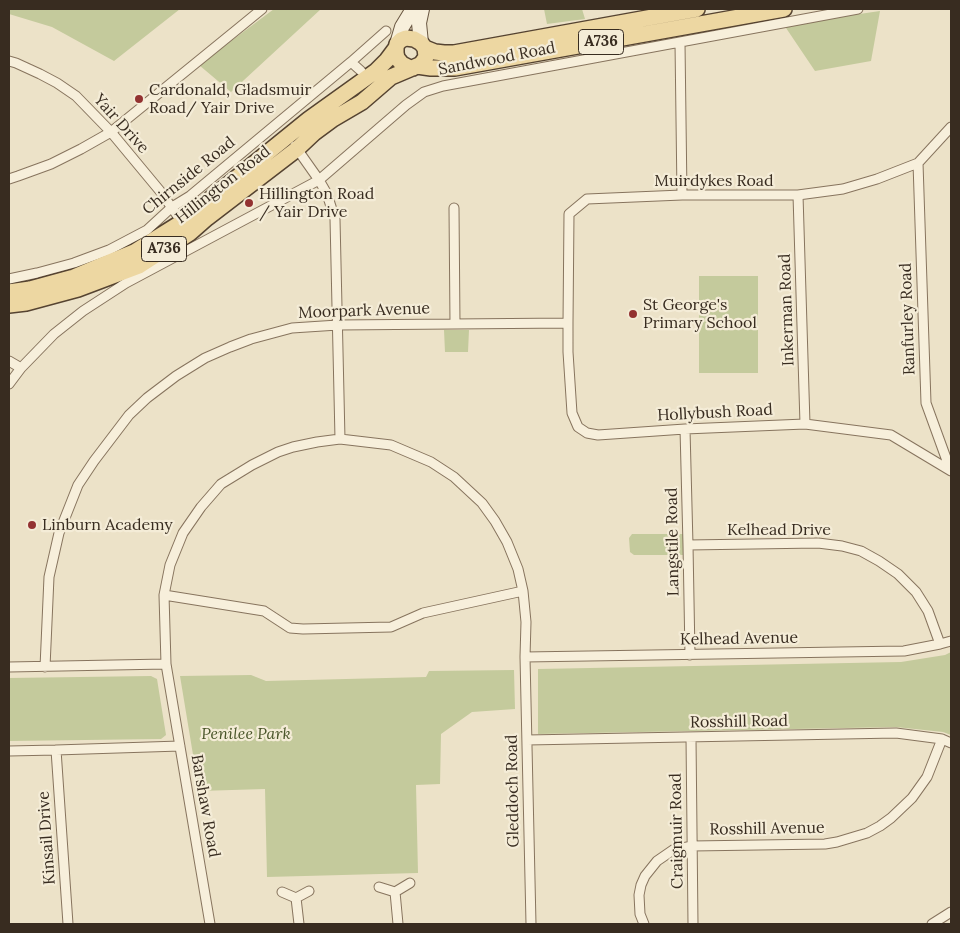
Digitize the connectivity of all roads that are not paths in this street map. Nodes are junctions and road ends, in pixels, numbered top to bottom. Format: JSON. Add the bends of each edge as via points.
{"nodes":[{"id":1,"x":262,"y":9,"type":"edge"},
{"id":2,"x":414,"y":9,"type":"edge"},
{"id":3,"x":422,"y":9,"type":"edge"},
{"id":4,"x":696,"y":9,"type":"edge"},
{"id":5,"x":784,"y":9,"type":"edge"},
{"id":6,"x":858,"y":9,"type":"edge"},
{"id":7,"x":386,"y":30,"type":"dead end"},
{"id":8,"x":680,"y":42,"type":"junction"},
{"id":9,"x":423,"y":45,"type":"junction"},
{"id":10,"x":396,"y":46,"type":"junction"},
{"id":11,"x":9,"y":61,"type":"edge"},
{"id":12,"x":351,"y":62,"type":"junction"},
{"id":13,"x":415,"y":67,"type":"junction"},
{"id":14,"x":360,"y":71,"type":"dead end"},
{"id":15,"x":951,"y":127,"type":"edge"},
{"id":16,"x":111,"y":132,"type":"junction"},
{"id":17,"x":288,"y":136,"type":"junction"},
{"id":18,"x":297,"y":149,"type":"junction"},
{"id":19,"x":918,"y":163,"type":"junction"},
{"id":20,"x":9,"y":178,"type":"edge"},
{"id":21,"x":319,"y":180,"type":"junction"},
{"id":22,"x":682,"y":195,"type":"junction"},
{"id":23,"x":798,"y":195,"type":"junction"},
{"id":24,"x":172,"y":207,"type":"junction"},
{"id":25,"x":454,"y":208,"type":"dead end"},
{"id":26,"x":186,"y":227,"type":"junction"},
{"id":27,"x":9,"y":279,"type":"edge"},
{"id":28,"x":9,"y":292,"type":"edge"},
{"id":29,"x":9,"y":305,"type":"edge"},
{"id":30,"x":568,"y":323,"type":"junction"},
{"id":31,"x":455,"y":324,"type":"junction"},
{"id":32,"x":338,"y":325,"type":"junction"},
{"id":33,"x":9,"y":361,"type":"edge"},
{"id":34,"x":21,"y":368,"type":"junction"},
{"id":35,"x":9,"y":384,"type":"edge"},
{"id":36,"x":805,"y":424,"type":"junction"},
{"id":37,"x":685,"y":429,"type":"junction"},
{"id":38,"x":340,"y":439,"type":"junction"},
{"id":39,"x":951,"y":470,"type":"edge"},
{"id":40,"x":688,"y":545,"type":"junction"},
{"id":41,"x":523,"y":590,"type":"junction"},
{"id":42,"x":164,"y":595,"type":"junction"},
{"id":43,"x":951,"y":640,"type":"edge"},
{"id":44,"x":940,"y":644,"type":"junction"},
{"id":45,"x":690,"y":655,"type":"junction"},
{"id":46,"x":525,"y":657,"type":"junction"},
{"id":47,"x":166,"y":664,"type":"junction"},
{"id":48,"x":9,"y":667,"type":"edge"},
{"id":49,"x":45,"y":667,"type":"junction"},
{"id":50,"x":691,"y":738,"type":"junction"},
{"id":51,"x":942,"y":739,"type":"junction"},
{"id":52,"x":527,"y":740,"type":"junction"},
{"id":53,"x":951,"y":743,"type":"edge"},
{"id":54,"x":180,"y":746,"type":"junction"},
{"id":55,"x":56,"y":750,"type":"junction"},
{"id":56,"x":9,"y":751,"type":"edge"},
{"id":57,"x":692,"y":846,"type":"junction"},
{"id":58,"x":410,"y":883,"type":"dead end"},
{"id":59,"x":379,"y":887,"type":"dead end"},
{"id":60,"x":309,"y":891,"type":"dead end"},
{"id":61,"x":282,"y":892,"type":"dead end"},
{"id":62,"x":395,"y":892,"type":"junction"},
{"id":63,"x":296,"y":898,"type":"junction"},
{"id":64,"x":951,"y":912,"type":"edge"},
{"id":65,"x":68,"y":924,"type":"edge"},
{"id":66,"x":210,"y":924,"type":"edge"},
{"id":67,"x":299,"y":924,"type":"edge"},
{"id":68,"x":398,"y":924,"type":"edge"},
{"id":69,"x":531,"y":924,"type":"edge"},
{"id":70,"x":644,"y":924,"type":"edge"},
{"id":71,"x":693,"y":924,"type":"edge"},
{"id":72,"x":932,"y":924,"type":"edge"}],
"edges":[{"from":1,"to":16,"type":"street"},
{"from":2,"to":10,"type":"street","via":[[402,27]]},
{"from":3,"to":9,"type":"street","via":[[419,23]]},
{"from":4,"to":9,"type":"main road","name":"Sandwood Road","number":"A736","via":[[454,53],[435,52]]},
{"from":5,"to":13,"type":"main road","name":"Sandwood Road","number":"A736","via":[[455,68]]},
{"from":6,"to":8,"type":"street","name":"Sandwood Road"},
{"from":7,"to":12,"type":"street","name":"Chirnside Road"},
{"from":8,"to":21,"type":"street","name":"Sandwood Road","via":[[424,92]]},
{"from":8,"to":22,"type":"street"},
{"from":9,"to":10,"type":"main road","via":[[406,38]]},
{"from":9,"to":13,"type":"main road","via":[[426,57]]},
{"from":10,"to":13,"type":"main road","via":[[400,61],[405,66]]},
{"from":10,"to":17,"type":"main road","name":"Hillington Road","number":"A736","via":[[376,71]]},
{"from":11,"to":16,"type":"street","name":"Yair Drive","via":[[57,83],[76,96]]},
{"from":12,"to":14,"type":"street"},
{"from":12,"to":24,"type":"street","name":"Chirnside Road","via":[[190,196]]},
{"from":13,"to":18,"type":"main road","name":"Hillington Road","number":"A736","via":[[392,77]]},
{"from":15,"to":19,"type":"street","name":"Muirdykes Road"},
{"from":16,"to":20,"type":"street","via":[[51,164]]},
{"from":16,"to":24,"type":"street","name":"Yair Drive"},
{"from":17,"to":18,"type":"street"},
{"from":17,"to":26,"type":"main road","name":"Hillington Road","number":"A736"},
{"from":18,"to":21,"type":"street"},
{"from":18,"to":26,"type":"main road","name":"Hillington Road","number":"A736","via":[[208,218]]},
{"from":19,"to":23,"type":"street","name":"Muirdykes Road","via":[[844,189]]},
{"from":19,"to":39,"type":"street","name":"Ranfurley Road","via":[[926,403]]},
{"from":21,"to":32,"type":"street","via":[[335,219]]},
{"from":21,"to":34,"type":"street","name":"Sandwood Road","via":[[126,283],[54,334]]},
{"from":22,"to":23,"type":"street","name":"Muirdykes Road"},
{"from":22,"to":30,"type":"street","name":"Muirdykes Road","via":[[587,199],[569,214]]},
{"from":23,"to":36,"type":"street","name":"Inkerman Road"},
{"from":24,"to":26,"type":"street","name":"Yair Drive"},
{"from":24,"to":27,"type":"street","name":"Chirnside Road","via":[[147,230],[109,250],[37,274]]},
{"from":25,"to":31,"type":"street"},
{"from":26,"to":28,"type":"main road","name":"Hillington Road","number":"A736","via":[[65,280]]},
{"from":26,"to":29,"type":"main road","name":"Hillington Road","number":"A736","via":[[139,266],[78,289]]},
{"from":30,"to":31,"type":"street","name":"Moorpark Avenue"},
{"from":30,"to":37,"type":"street","name":"Hollybush Road","via":[[572,413],[578,427],[598,435]]},
{"from":31,"to":32,"type":"street","name":"Moorpark Avenue"},
{"from":32,"to":38,"type":"street"},
{"from":32,"to":49,"type":"street","name":"Moorpark Avenue","via":[[292,328],[230,347],[176,376],[129,416],[78,485],[59,533],[49,576]]},
{"from":33,"to":34,"type":"street"},
{"from":34,"to":35,"type":"street","name":"Sandwood Road"},
{"from":36,"to":37,"type":"street","name":"Hollybush Road"},
{"from":36,"to":39,"type":"street","name":"Hollybush Road","via":[[891,435]]},
{"from":37,"to":40,"type":"street","name":"Langstile Road"},
{"from":38,"to":41,"type":"street","name":"Gleddoch Road","via":[[391,445],[431,462],[454,477],[482,502],[495,521],[518,569]]},
{"from":38,"to":42,"type":"street","name":"Barshaw Road","via":[[278,452],[222,484],[183,534],[170,565]]},
{"from":40,"to":44,"type":"street","name":"Kelhead Drive","via":[[818,543],[861,551],[898,574],[916,592],[928,611]]},
{"from":40,"to":45,"type":"street","name":"Langstile Road"},
{"from":41,"to":42,"type":"street","via":[[423,612],[390,626],[302,629],[290,628],[264,611]]},
{"from":41,"to":46,"type":"street","name":"Gleddoch Road"},
{"from":42,"to":47,"type":"street","name":"Barshaw Road"},
{"from":43,"to":44,"type":"street","name":"Kelhead Avenue"},
{"from":44,"to":45,"type":"street","name":"Kelhead Avenue","via":[[904,651]]},
{"from":45,"to":46,"type":"street","name":"Kelhead Avenue"},
{"from":46,"to":52,"type":"street","name":"Gleddoch Road"},
{"from":47,"to":49,"type":"street"},
{"from":47,"to":54,"type":"street","name":"Barshaw Road"},
{"from":48,"to":49,"type":"street"},
{"from":50,"to":51,"type":"street","name":"Rosshill Road","via":[[896,733]]},
{"from":50,"to":52,"type":"street","name":"Rosshill Road"},
{"from":50,"to":57,"type":"street","name":"Craigmuir Road"},
{"from":51,"to":53,"type":"street","name":"Rosshill Road"},
{"from":51,"to":57,"type":"street","name":"Rosshill Avenue","via":[[927,777],[912,798],[891,818],[867,833],[825,844]]},
{"from":52,"to":69,"type":"street","name":"Gleddoch Road"},
{"from":54,"to":55,"type":"street"},
{"from":54,"to":66,"type":"street","name":"Barshaw Road"},
{"from":55,"to":56,"type":"street"},
{"from":55,"to":65,"type":"street","name":"Kinsail Drive"},
{"from":57,"to":70,"type":"street","name":"Rosshill Avenue","via":[[673,850],[657,861],[645,876],[639,895]]},
{"from":57,"to":71,"type":"street","name":"Craigmuir Road"},
{"from":58,"to":62,"type":"street"},
{"from":59,"to":62,"type":"street"},
{"from":60,"to":63,"type":"street"},
{"from":61,"to":63,"type":"street"},
{"from":62,"to":68,"type":"street"},
{"from":63,"to":67,"type":"street"},
{"from":64,"to":72,"type":"street"}]}
